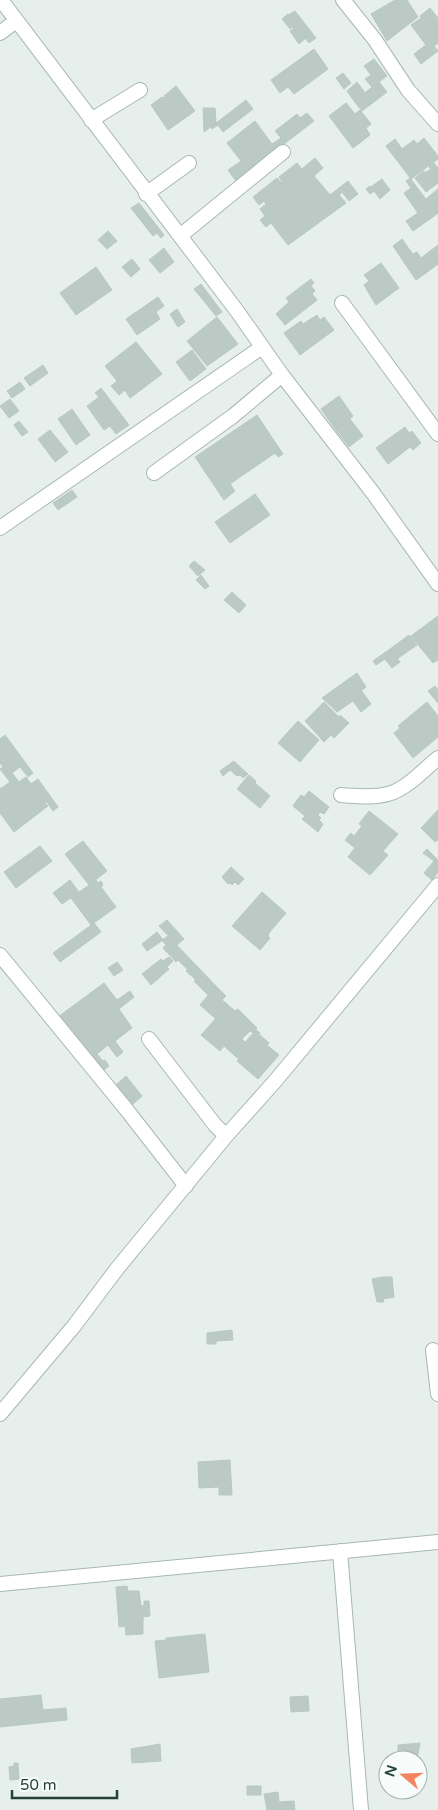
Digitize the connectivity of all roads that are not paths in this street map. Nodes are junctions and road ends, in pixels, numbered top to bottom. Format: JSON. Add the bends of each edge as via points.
{"nodes":[{"id":1,"x":1,"y":0,"type":"edge"},
{"id":2,"x":343,"y":0,"type":"edge"},
{"id":3,"x":16,"y":21,"type":"junction"},
{"id":4,"x":0,"y":33,"type":"edge"},
{"id":5,"x":140,"y":90,"type":"dead end"},
{"id":6,"x":90,"y":120,"type":"junction"},
{"id":7,"x":438,"y":124,"type":"edge"},
{"id":8,"x":283,"y":152,"type":"dead end"},
{"id":9,"x":189,"y":163,"type":"dead end"},
{"id":10,"x":146,"y":194,"type":"junction"},
{"id":11,"x":180,"y":236,"type":"junction"},
{"id":12,"x":342,"y":303,"type":"dead end"},
{"id":13,"x":262,"y":347,"type":"junction"},
{"id":14,"x":282,"y":375,"type":"junction"},
{"id":15,"x":438,"y":434,"type":"edge"},
{"id":16,"x":154,"y":473,"type":"dead end"},
{"id":17,"x":0,"y":528,"type":"edge"},
{"id":18,"x":438,"y":584,"type":"edge"},
{"id":19,"x":438,"y":758,"type":"edge"},
{"id":20,"x":341,"y":795,"type":"dead end"},
{"id":21,"x":438,"y":884,"type":"edge"},
{"id":22,"x":0,"y":956,"type":"edge"},
{"id":23,"x":149,"y":1039,"type":"dead end"},
{"id":24,"x":226,"y":1136,"type":"junction"},
{"id":25,"x":186,"y":1186,"type":"junction"},
{"id":26,"x":433,"y":1350,"type":"dead end"},
{"id":27,"x":438,"y":1394,"type":"edge"},
{"id":28,"x":0,"y":1414,"type":"edge"},
{"id":29,"x":438,"y":1542,"type":"edge"},
{"id":30,"x":340,"y":1552,"type":"junction"},
{"id":31,"x":0,"y":1584,"type":"edge"},
{"id":32,"x":361,"y":1810,"type":"edge"}],
"edges":[{"from":1,"to":3,"type":"street"},
{"from":2,"to":7,"type":"street","via":[[375,40],[408,90]]},
{"from":3,"to":4,"type":"street"},
{"from":3,"to":6,"type":"street"},
{"from":5,"to":6,"type":"street"},
{"from":6,"to":10,"type":"street"},
{"from":8,"to":11,"type":"street"},
{"from":9,"to":10,"type":"street"},
{"from":10,"to":11,"type":"street"},
{"from":11,"to":13,"type":"street"},
{"from":12,"to":15,"type":"street"},
{"from":13,"to":14,"type":"street"},
{"from":13,"to":17,"type":"street"},
{"from":14,"to":16,"type":"street","via":[[233,416]]},
{"from":14,"to":18,"type":"street","via":[[373,492]]},
{"from":19,"to":20,"type":"street","via":[[396,791],[374,796]]},
{"from":21,"to":24,"type":"street"},
{"from":22,"to":25,"type":"street"},
{"from":23,"to":24,"type":"street"},
{"from":24,"to":25,"type":"street"},
{"from":25,"to":28,"type":"street"},
{"from":26,"to":27,"type":"street"},
{"from":29,"to":30,"type":"street"},
{"from":30,"to":31,"type":"street"},
{"from":30,"to":32,"type":"street"}]}
